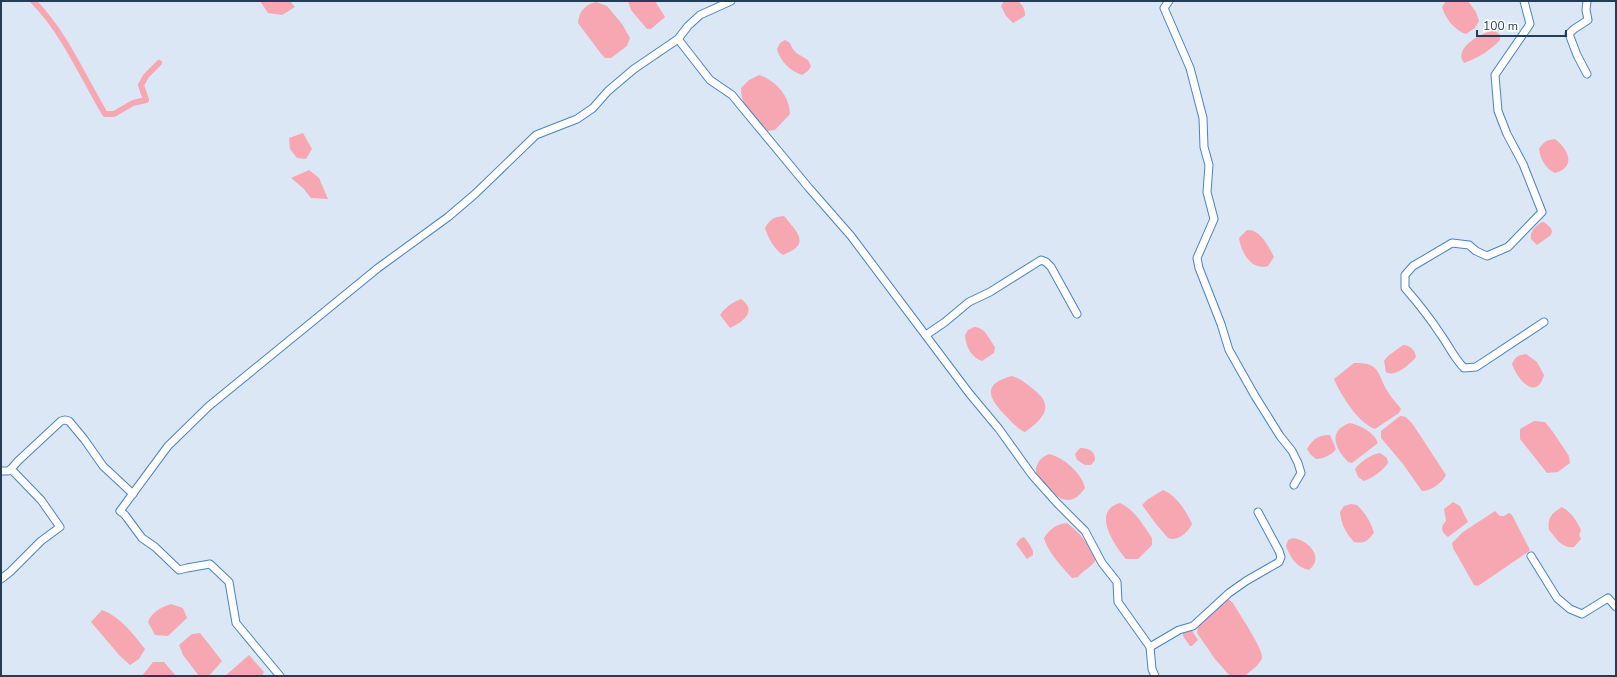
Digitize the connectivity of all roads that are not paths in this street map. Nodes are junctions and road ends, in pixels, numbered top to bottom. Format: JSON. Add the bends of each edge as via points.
{"nodes":[{"id":1,"x":731,"y":1,"type":"edge"},
{"id":2,"x":1169,"y":1,"type":"edge"},
{"id":3,"x":1524,"y":1,"type":"edge"},
{"id":4,"x":1587,"y":1,"type":"edge"},
{"id":5,"x":678,"y":39,"type":"junction"},
{"id":6,"x":1587,"y":74,"type":"dead end"},
{"id":7,"x":1077,"y":314,"type":"dead end"},
{"id":8,"x":1544,"y":322,"type":"dead end"},
{"id":9,"x":926,"y":335,"type":"junction"},
{"id":10,"x":11,"y":469,"type":"junction"},
{"id":11,"x":1,"y":471,"type":"edge"},
{"id":12,"x":1294,"y":485,"type":"dead end"},
{"id":13,"x":132,"y":494,"type":"junction"},
{"id":14,"x":1258,"y":512,"type":"dead end"},
{"id":15,"x":1531,"y":556,"type":"dead end"},
{"id":16,"x":1,"y":579,"type":"edge"},
{"id":17,"x":1616,"y":607,"type":"edge"},
{"id":18,"x":1150,"y":647,"type":"junction"},
{"id":19,"x":280,"y":676,"type":"edge"},
{"id":20,"x":1155,"y":676,"type":"edge"}],
"edges":[{"from":1,"to":5,"type":"street","via":[[700,15]]},
{"from":2,"to":12,"type":"street","via":[[1164,8],[1190,68],[1204,118],[1204,147],[1209,165],[1207,192],[1214,219],[1198,258],[1199,268],[1229,350],[1254,396],[1298,463],[1301,473]]},
{"from":3,"to":8,"type":"street","via":[[1530,24],[1495,75],[1498,111],[1542,212],[1508,247],[1487,256],[1469,245],[1452,243],[1430,255],[1413,266],[1405,275],[1405,288],[1464,368],[1476,367]]},
{"from":4,"to":6,"type":"street","via":[[1588,20],[1569,34]]},
{"from":5,"to":9,"type":"street","via":[[710,80],[732,95],[829,209]]},
{"from":5,"to":13,"type":"street","via":[[634,70],[582,116],[536,135],[475,194],[378,268],[209,406],[168,446]]},
{"from":7,"to":9,"type":"street","via":[[1051,267],[1041,260],[969,302]]},
{"from":9,"to":18,"type":"street","via":[[1032,475],[1085,531],[1102,563],[1117,582],[1118,602]]},
{"from":10,"to":11,"type":"street"},
{"from":10,"to":13,"type":"street","via":[[61,421],[69,420],[103,466]]},
{"from":10,"to":16,"type":"street","via":[[41,500],[60,528],[41,541]]},
{"from":13,"to":19,"type":"street","via":[[120,511],[142,538],[179,570],[210,564],[229,582],[236,622]]},
{"from":14,"to":18,"type":"street","via":[[1279,551],[1279,562],[1246,581],[1193,626],[1179,630]]},
{"from":15,"to":17,"type":"street","via":[[1557,598],[1570,609],[1582,614],[1608,598]]},
{"from":18,"to":20,"type":"street"}]}
